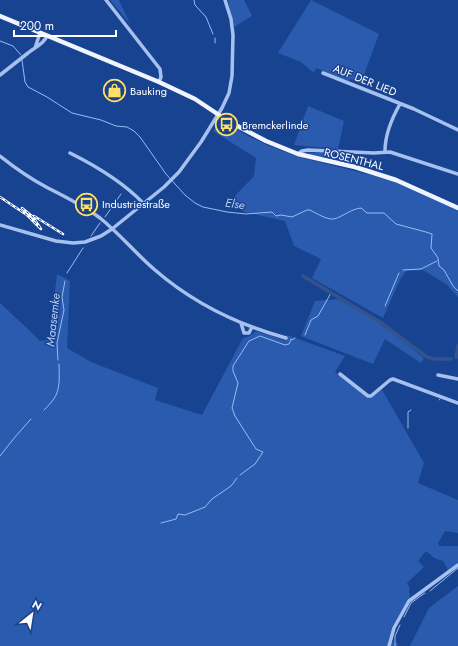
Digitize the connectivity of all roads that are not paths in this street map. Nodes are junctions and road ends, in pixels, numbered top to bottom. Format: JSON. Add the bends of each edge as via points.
{"nodes":[{"id":1,"x":106,"y":0,"type":"edge"},
{"id":2,"x":225,"y":0,"type":"edge"},
{"id":3,"x":0,"y":16,"type":"edge"},
{"id":4,"x":40,"y":33,"type":"junction"},
{"id":5,"x":47,"y":36,"type":"junction"},
{"id":6,"x":34,"y":49,"type":"junction"},
{"id":7,"x":323,"y":73,"type":"dead end"},
{"id":8,"x":0,"y":75,"type":"edge"},
{"id":9,"x":160,"y":82,"type":"junction"},
{"id":10,"x":400,"y":104,"type":"junction"},
{"id":11,"x":218,"y":114,"type":"junction"},
{"id":12,"x":458,"y":130,"type":"edge"},
{"id":13,"x":385,"y":152,"type":"junction"},
{"id":14,"x":70,"y":154,"type":"dead end"},
{"id":15,"x":298,"y":154,"type":"junction"},
{"id":16,"x":0,"y":156,"type":"edge"},
{"id":17,"x":458,"y":174,"type":"edge"},
{"id":18,"x":143,"y":203,"type":"junction"},
{"id":19,"x":458,"y":208,"type":"edge"},
{"id":20,"x":0,"y":224,"type":"edge"},
{"id":21,"x":112,"y":229,"type":"junction"},
{"id":22,"x":241,"y":323,"type":"junction"},
{"id":23,"x":252,"y":327,"type":"junction"},
{"id":24,"x":286,"y":338,"type":"dead end"},
{"id":25,"x":340,"y":374,"type":"dead end"},
{"id":26,"x":438,"y":375,"type":"dead end"},
{"id":27,"x":458,"y":379,"type":"edge"},
{"id":28,"x":458,"y":404,"type":"edge"},
{"id":29,"x":458,"y":565,"type":"edge"},
{"id":30,"x":389,"y":646,"type":"edge"}],
"edges":[{"from":1,"to":9,"type":"street","via":[[160,69]]},
{"from":2,"to":11,"type":"street","via":[[233,35],[232,76],[229,93]]},
{"from":3,"to":4,"type":"main road","name":"ROSENTHAL"},
{"from":4,"to":5,"type":"main road","name":"ROSENTHAL"},
{"from":4,"to":6,"type":"street"},
{"from":5,"to":6,"type":"street"},
{"from":5,"to":9,"type":"main road","name":"ROSENTHAL"},
{"from":6,"to":8,"type":"street"},
{"from":7,"to":10,"type":"street","name":"AUF DER LIED"},
{"from":9,"to":11,"type":"main road","name":"ROSENTHAL","via":[[195,99]]},
{"from":10,"to":12,"type":"street","name":"AUF DER LIED"},
{"from":10,"to":13,"type":"street","name":"AUF DER LIED","via":[[391,123]]},
{"from":11,"to":15,"type":"main road","name":"ROSENTHAL","via":[[256,137]]},
{"from":11,"to":18,"type":"street","via":[[192,156],[174,178]]},
{"from":13,"to":15,"type":"street","via":[[308,150]]},
{"from":13,"to":17,"type":"street","via":[[410,157]]},
{"from":14,"to":18,"type":"street","via":[[93,165],[136,195]]},
{"from":15,"to":19,"type":"main road","name":"ROSENTHAL","via":[[355,167],[405,183]]},
{"from":16,"to":21,"type":"street","via":[[32,179],[85,207]]},
{"from":18,"to":21,"type":"street"},
{"from":20,"to":21,"type":"street","via":[[56,241],[73,243],[93,240]]},
{"from":21,"to":22,"type":"street","via":[[163,277],[207,306]]},
{"from":22,"to":23,"type":"street"},
{"from":22,"to":23,"type":"street","via":[[244,333],[249,333]]},
{"from":23,"to":24,"type":"street"},
{"from":25,"to":28,"type":"street","via":[[368,396],[393,379]]},
{"from":26,"to":27,"type":"street"},
{"from":29,"to":30,"type":"street","via":[[409,601],[394,628]]}]}
